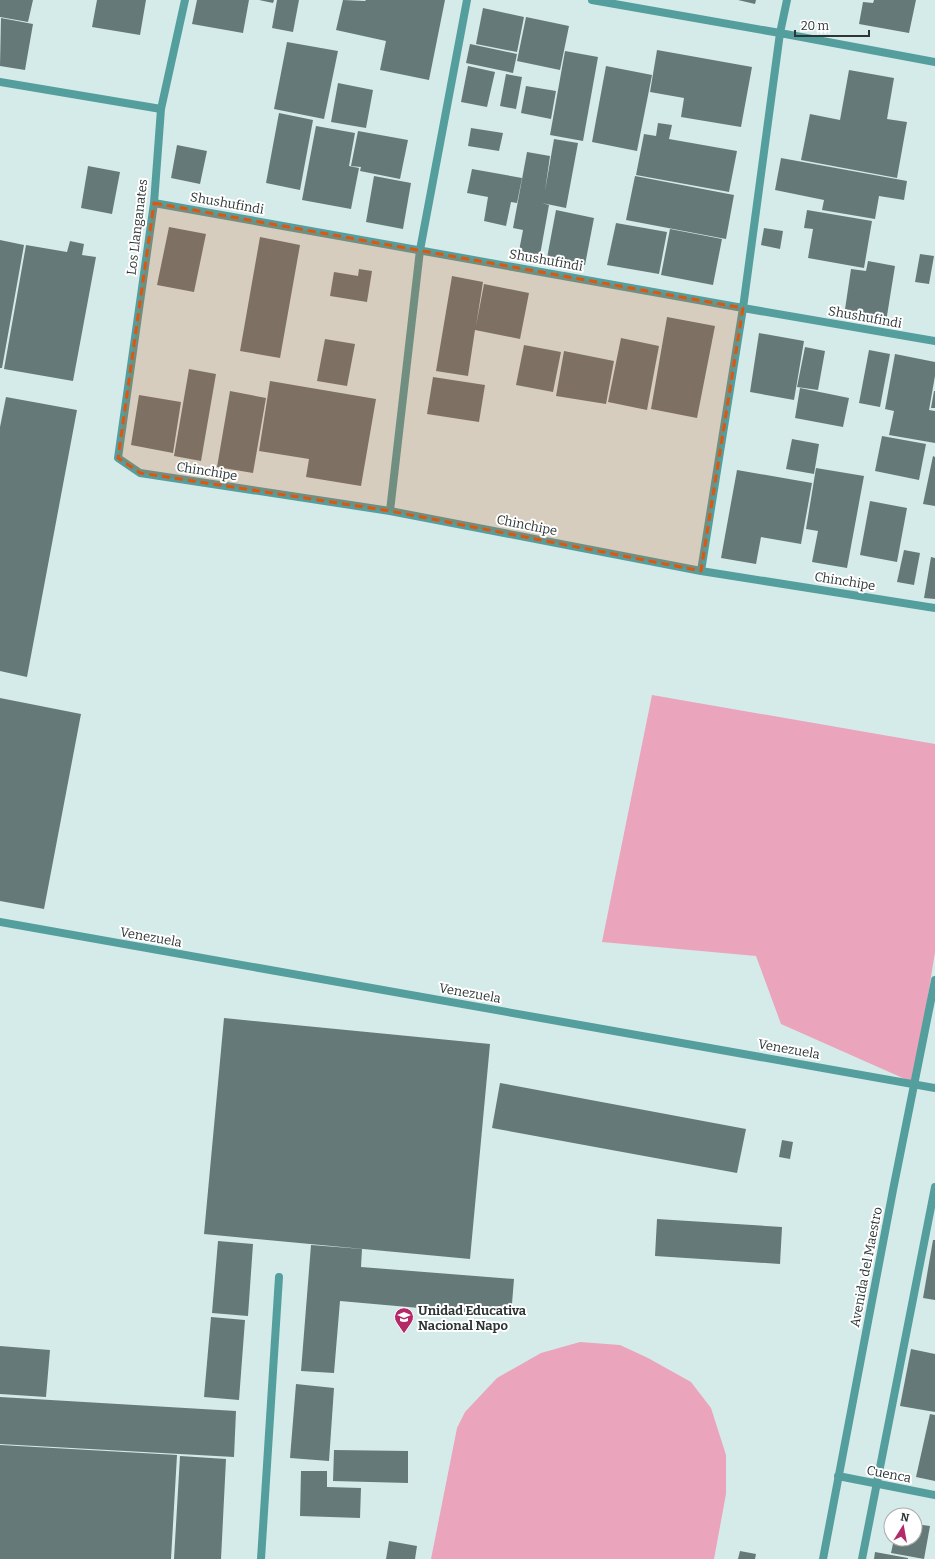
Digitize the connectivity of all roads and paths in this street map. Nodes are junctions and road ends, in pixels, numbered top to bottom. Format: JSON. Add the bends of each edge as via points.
{"nodes":[{"id":1,"x":185,"y":0,"type":"edge"},
{"id":2,"x":468,"y":0,"type":"edge"},
{"id":3,"x":592,"y":0,"type":"edge"},
{"id":4,"x":787,"y":0,"type":"edge"},
{"id":5,"x":780,"y":33,"type":"junction"},
{"id":6,"x":935,"y":62,"type":"edge"},
{"id":7,"x":0,"y":82,"type":"edge"},
{"id":8,"x":161,"y":109,"type":"junction"},
{"id":9,"x":154,"y":202,"type":"junction"},
{"id":10,"x":420,"y":250,"type":"junction"},
{"id":11,"x":743,"y":308,"type":"junction"},
{"id":12,"x":935,"y":341,"type":"edge"},
{"id":13,"x":118,"y":458,"type":"joint"},
{"id":14,"x":390,"y":511,"type":"junction"},
{"id":15,"x":701,"y":571,"type":"junction"},
{"id":16,"x":935,"y":608,"type":"edge"},
{"id":17,"x":0,"y":922,"type":"edge"},
{"id":18,"x":935,"y":980,"type":"edge"},
{"id":19,"x":914,"y":1083,"type":"junction"},
{"id":20,"x":935,"y":1088,"type":"edge"},
{"id":21,"x":935,"y":1186,"type":"edge"},
{"id":22,"x":279,"y":1277,"type":"dead end"},
{"id":23,"x":838,"y":1476,"type":"junction"},
{"id":24,"x":876,"y":1484,"type":"junction"},
{"id":25,"x":935,"y":1495,"type":"edge"},
{"id":26,"x":261,"y":1559,"type":"edge"},
{"id":27,"x":823,"y":1559,"type":"edge"},
{"id":28,"x":862,"y":1559,"type":"edge"}],
"edges":[{"from":1,"to":8,"type":"street","name":"Los Llanganates"},
{"from":2,"to":10,"type":"street"},
{"from":3,"to":5,"type":"street"},
{"from":4,"to":5,"type":"street"},
{"from":5,"to":6,"type":"street"},
{"from":5,"to":11,"type":"street"},
{"from":7,"to":8,"type":"street"},
{"from":8,"to":9,"type":"street","name":"Los Llanganates"},
{"from":9,"to":10,"type":"street","name":"Shushufindi"},
{"from":9,"to":13,"type":"street","name":"Los Llanganates"},
{"from":10,"to":11,"type":"street","name":"Shushufindi"},
{"from":10,"to":14,"type":"street"},
{"from":11,"to":12,"type":"street","name":"Shushufindi"},
{"from":11,"to":15,"type":"street"},
{"from":13,"to":14,"type":"street","name":"Chinchipe","via":[[140,473]]},
{"from":14,"to":15,"type":"street","name":"Chinchipe"},
{"from":15,"to":16,"type":"street","name":"Chinchipe"},
{"from":17,"to":19,"type":"street","name":"Venezuela"},
{"from":18,"to":19,"type":"street","name":"Avenida del Maestro"},
{"from":19,"to":20,"type":"street","name":"Venezuela"},
{"from":19,"to":23,"type":"street","name":"Avenida del Maestro"},
{"from":21,"to":24,"type":"street"},
{"from":22,"to":26,"type":"street"},
{"from":23,"to":24,"type":"street","name":"Cuenca"},
{"from":23,"to":27,"type":"street","name":"Avenida del Maestro"},
{"from":24,"to":25,"type":"street","name":"Cuenca"},
{"from":24,"to":28,"type":"street"}]}
